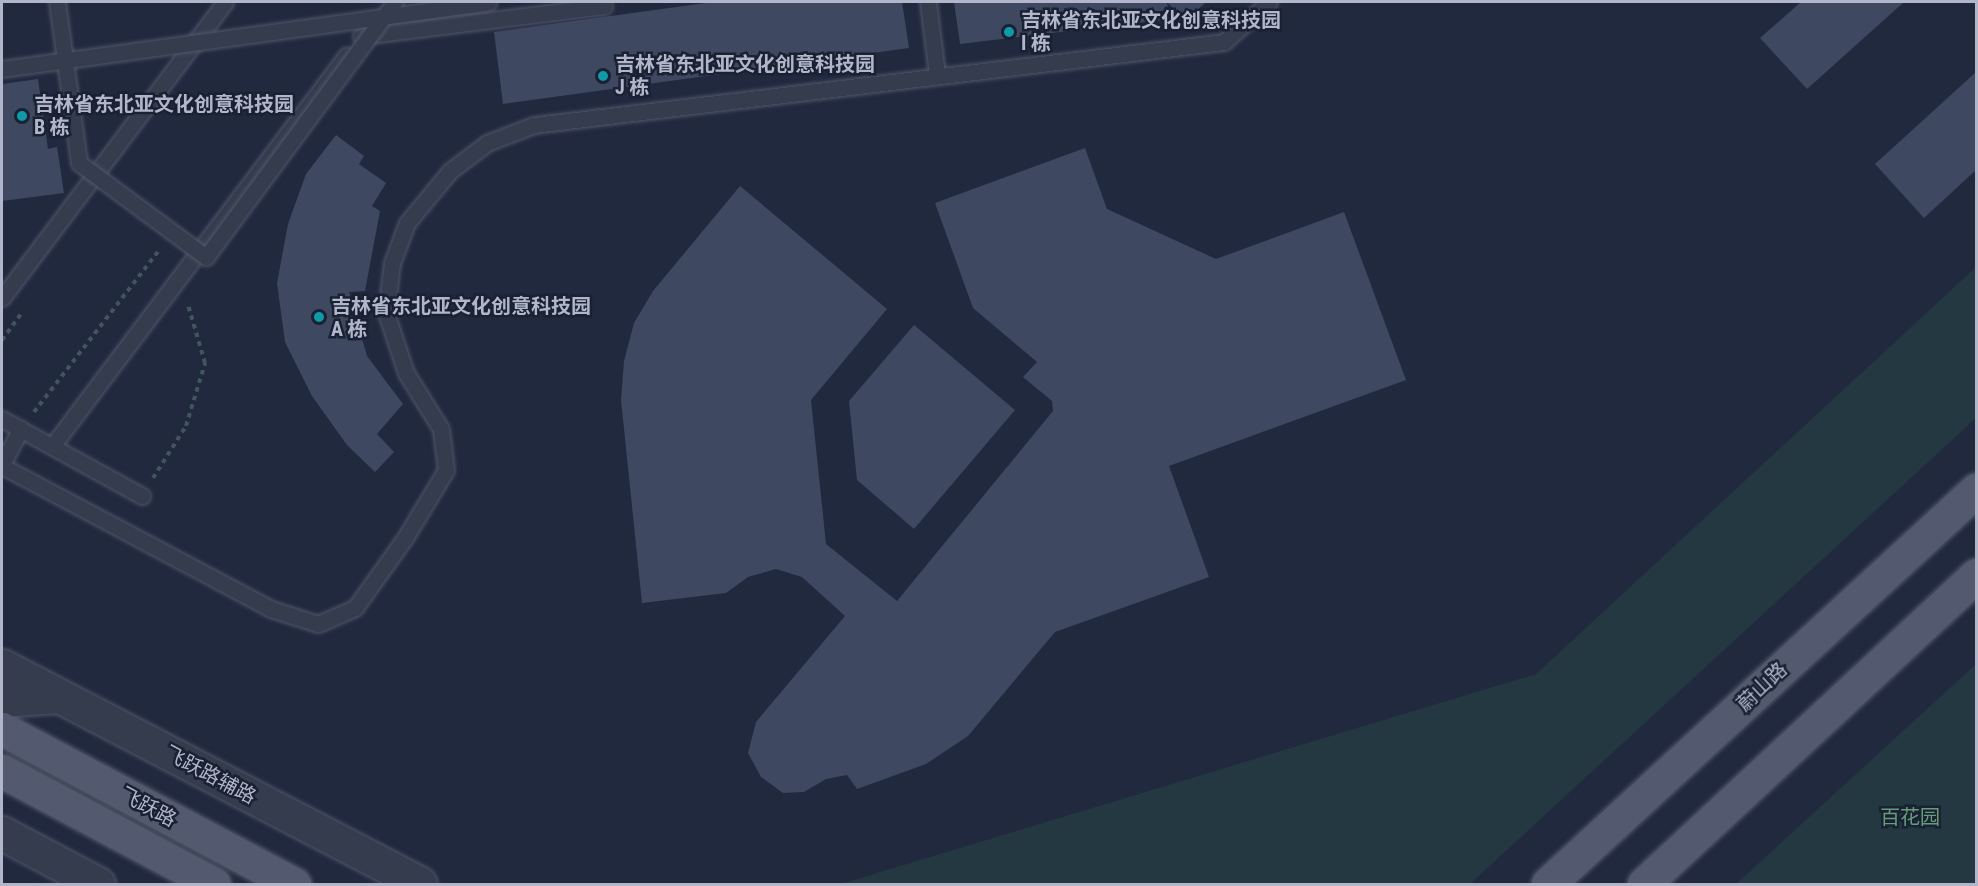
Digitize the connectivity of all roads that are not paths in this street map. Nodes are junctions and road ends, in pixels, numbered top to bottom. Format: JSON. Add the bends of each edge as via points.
{"nodes":[{"id":1,"x":57,"y":2,"type":"edge"},
{"id":2,"x":227,"y":2,"type":"edge"},
{"id":3,"x":488,"y":2,"type":"edge"},
{"id":4,"x":603,"y":2,"type":"edge"},
{"id":5,"x":928,"y":2,"type":"edge"},
{"id":6,"x":1269,"y":2,"type":"edge"},
{"id":7,"x":389,"y":6,"type":"edge"},
{"id":8,"x":361,"y":36,"type":"junction"},
{"id":9,"x":199,"y":41,"type":"junction"},
{"id":10,"x":65,"y":59,"type":"junction"},
{"id":11,"x":2,"y":69,"type":"edge"},
{"id":12,"x":937,"y":74,"type":"junction"},
{"id":13,"x":97,"y":179,"type":"junction"},
{"id":14,"x":2,"y":298,"type":"edge"},
{"id":15,"x":2,"y":419,"type":"edge"},
{"id":16,"x":21,"y":429,"type":"junction"},
{"id":17,"x":53,"y":445,"type":"junction"},
{"id":18,"x":2,"y":465,"type":"edge"},
{"id":19,"x":1977,"y":490,"type":"edge"},
{"id":20,"x":142,"y":496,"type":"road end"},
{"id":21,"x":1977,"y":575,"type":"edge"},
{"id":22,"x":2,"y":666,"type":"edge"},
{"id":23,"x":58,"y":696,"type":"junction"},
{"id":24,"x":2,"y":700,"type":"edge"},
{"id":25,"x":2,"y":729,"type":"edge"},
{"id":26,"x":2,"y":771,"type":"edge"},
{"id":27,"x":2,"y":833,"type":"edge"},
{"id":28,"x":98,"y":885,"type":"edge"},
{"id":29,"x":214,"y":885,"type":"edge"},
{"id":30,"x":294,"y":885,"type":"edge"},
{"id":31,"x":420,"y":885,"type":"edge"},
{"id":32,"x":1548,"y":885,"type":"edge"},
{"id":33,"x":1644,"y":885,"type":"edge"}],
"edges":[{"from":1,"to":10,"type":"lane","bridge":true},
{"from":2,"to":9,"type":"lane"},
{"from":2,"to":14,"type":"lane"},
{"from":3,"to":7,"type":"lane","bridge":true},
{"from":4,"to":8,"type":"lane","via":[[604,6]]},
{"from":5,"to":12,"type":"lane"},
{"from":6,"to":12,"type":"lane","via":[[1224,42]]},
{"from":7,"to":8,"type":"lane"},
{"from":7,"to":9,"type":"lane","bridge":true},
{"from":7,"to":13,"type":"lane","bridge":true,"via":[[206,257]]},
{"from":8,"to":17,"type":"lane"},
{"from":9,"to":10,"type":"lane","bridge":true},
{"from":9,"to":13,"type":"lane"},
{"from":10,"to":11,"type":"lane","bridge":true},
{"from":10,"to":13,"type":"lane","bridge":true,"via":[[79,163]]},
{"from":12,"to":18,"type":"lane","via":[[534,125],[487,143],[450,171],[407,223],[393,263],[386,313],[406,373],[441,429],[446,470],[405,538],[355,608],[318,624],[271,609]]},
{"from":15,"to":16,"type":"lane"},
{"from":16,"to":17,"type":"lane"},
{"from":16,"to":18,"type":"lane"},
{"from":17,"to":20,"type":"lane"},
{"from":19,"to":32,"type":"main road","name":"蔚山路"},
{"from":21,"to":33,"type":"main road"},
{"from":22,"to":23,"type":"street","name":"飞跃路辅路"},
{"from":23,"to":24,"type":"street"},
{"from":23,"to":31,"type":"street","name":"飞跃路辅路"},
{"from":25,"to":30,"type":"main road","name":"飞跃路"},
{"from":26,"to":29,"type":"main road","name":"飞跃路"},
{"from":27,"to":28,"type":"street"}]}
